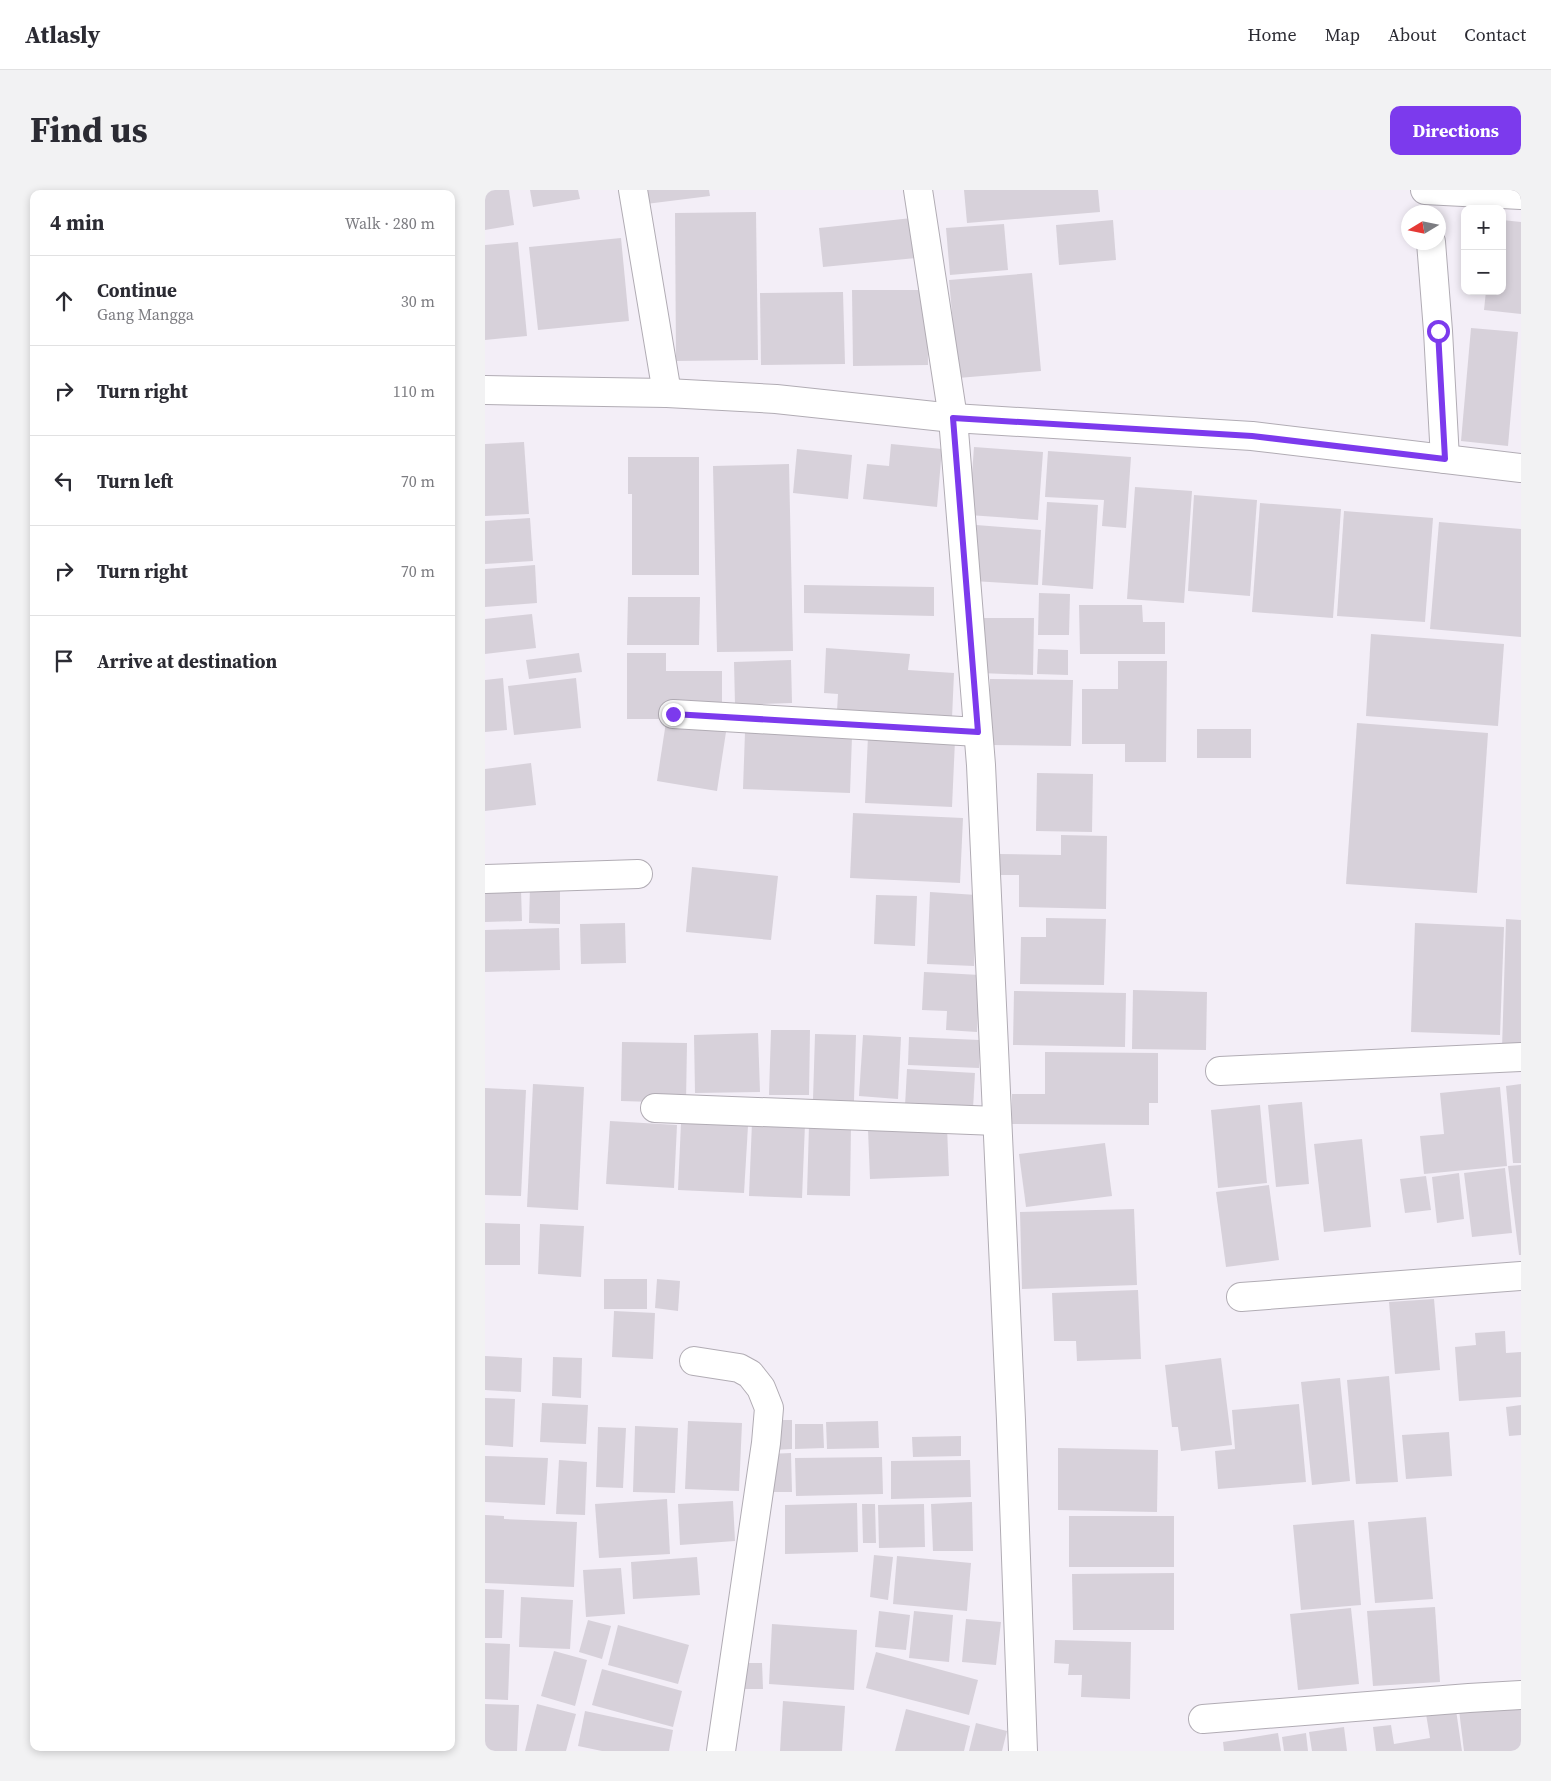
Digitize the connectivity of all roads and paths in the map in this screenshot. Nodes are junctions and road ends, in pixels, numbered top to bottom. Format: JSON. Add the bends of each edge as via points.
{"nodes":[{"id":1,"x":633,"y":190,"type":"edge"},
{"id":2,"x":918,"y":190,"type":"edge"},
{"id":3,"x":1425,"y":190,"type":"edge"},
{"id":4,"x":1521,"y":195,"type":"edge"},
{"id":5,"x":1427,"y":205,"type":"edge"},
{"id":6,"x":1432,"y":250,"type":"edge"},
{"id":7,"x":485,"y":390,"type":"edge"},
{"id":8,"x":667,"y":393,"type":"junction"},
{"id":9,"x":953,"y":418,"type":"junction"},
{"id":10,"x":1445,"y":459,"type":"junction"},
{"id":11,"x":1521,"y":468,"type":"edge"},
{"id":12,"x":673,"y":714,"type":"dead end"},
{"id":13,"x":978,"y":732,"type":"junction"},
{"id":14,"x":638,"y":874,"type":"dead end"},
{"id":15,"x":485,"y":879,"type":"edge"},
{"id":16,"x":1521,"y":1057,"type":"edge"},
{"id":17,"x":1220,"y":1071,"type":"dead end"},
{"id":18,"x":655,"y":1108,"type":"dead end"},
{"id":19,"x":997,"y":1121,"type":"junction"},
{"id":20,"x":1521,"y":1276,"type":"edge"},
{"id":21,"x":1241,"y":1297,"type":"dead end"},
{"id":22,"x":694,"y":1361,"type":"dead end"},
{"id":23,"x":1521,"y":1695,"type":"edge"},
{"id":24,"x":1203,"y":1719,"type":"dead end"},
{"id":25,"x":721,"y":1751,"type":"edge"},
{"id":26,"x":1023,"y":1751,"type":"edge"}],
"edges":[{"from":1,"to":8,"type":"street"},
{"from":2,"to":9,"type":"street"},
{"from":3,"to":4,"type":"street"},
{"from":3,"to":5,"type":"street"},
{"from":6,"to":10,"type":"street"},
{"from":7,"to":8,"type":"street"},
{"from":8,"to":9,"type":"street","via":[[776,399]]},
{"from":9,"to":10,"type":"street","via":[[1252,436]]},
{"from":9,"to":13,"type":"street"},
{"from":10,"to":11,"type":"street"},
{"from":12,"to":13,"type":"street"},
{"from":13,"to":19,"type":"street"},
{"from":14,"to":15,"type":"street"},
{"from":16,"to":17,"type":"street"},
{"from":18,"to":19,"type":"street"},
{"from":19,"to":26,"type":"street"},
{"from":20,"to":21,"type":"street"},
{"from":22,"to":25,"type":"street","via":[[739,1368],[750,1374],[761,1388],[769,1408]]},
{"from":23,"to":24,"type":"street"}]}
